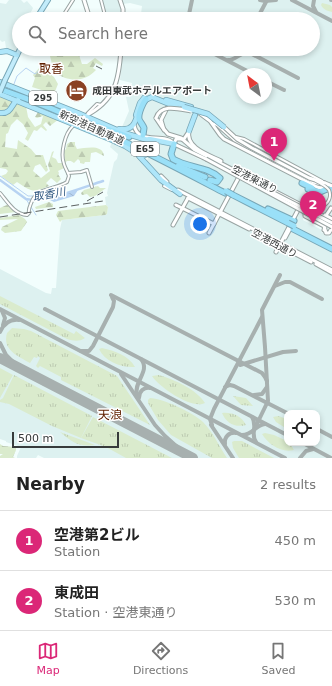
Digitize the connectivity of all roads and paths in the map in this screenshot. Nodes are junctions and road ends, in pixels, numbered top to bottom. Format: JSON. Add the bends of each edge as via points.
{"nodes":[{"id":1,"x":48,"y":0,"type":"edge"},
{"id":2,"x":73,"y":0,"type":"edge"},
{"id":3,"x":84,"y":0,"type":"edge"},
{"id":4,"x":101,"y":0,"type":"edge"},
{"id":5,"x":120,"y":0,"type":"edge"},
{"id":6,"x":40,"y":12,"type":"edge"},
{"id":7,"x":65,"y":12,"type":"edge"},
{"id":8,"x":88,"y":12,"type":"edge"},
{"id":9,"x":104,"y":12,"type":"edge"},
{"id":10,"x":123,"y":12,"type":"edge"},
{"id":11,"x":0,"y":52,"type":"edge"},
{"id":12,"x":12,"y":52,"type":"edge"},
{"id":13,"x":17,"y":56,"type":"edge"},
{"id":14,"x":121,"y":56,"type":"edge"},
{"id":15,"x":0,"y":82,"type":"edge"},
{"id":16,"x":0,"y":90,"type":"edge"},
{"id":17,"x":146,"y":99,"type":"junction"},
{"id":18,"x":15,"y":100,"type":"junction"},
{"id":19,"x":166,"y":101,"type":"junction"},
{"id":20,"x":181,"y":107,"type":"junction"},
{"id":21,"x":191,"y":107,"type":"dead end"},
{"id":22,"x":0,"y":113,"type":"edge"},
{"id":23,"x":195,"y":115,"type":"dead end"},
{"id":24,"x":85,"y":118,"type":"junction"},
{"id":25,"x":210,"y":121,"type":"junction"},
{"id":26,"x":76,"y":124,"type":"junction"},
{"id":27,"x":134,"y":124,"type":"junction"},
{"id":28,"x":110,"y":126,"type":"junction"},
{"id":29,"x":224,"y":127,"type":"junction"},
{"id":30,"x":124,"y":130,"type":"junction"},
{"id":31,"x":164,"y":130,"type":"junction"},
{"id":32,"x":190,"y":131,"type":"junction"},
{"id":33,"x":225,"y":133,"type":"junction"},
{"id":34,"x":234,"y":136,"type":"junction"},
{"id":35,"x":129,"y":137,"type":"dead end"},
{"id":36,"x":144,"y":137,"type":"junction"},
{"id":37,"x":183,"y":139,"type":"junction"},
{"id":38,"x":174,"y":144,"type":"junction"},
{"id":39,"x":150,"y":147,"type":"junction"},
{"id":40,"x":128,"y":148,"type":"junction"},
{"id":41,"x":68,"y":172,"type":"junction"},
{"id":42,"x":240,"y":173,"type":"junction"},
{"id":43,"x":161,"y":176,"type":"dead end"},
{"id":44,"x":208,"y":178,"type":"junction"},
{"id":45,"x":309,"y":178,"type":"junction"},
{"id":46,"x":314,"y":180,"type":"junction"},
{"id":47,"x":302,"y":183,"type":"dead end"},
{"id":48,"x":326,"y":184,"type":"junction"},
{"id":49,"x":164,"y":186,"type":"dead end"},
{"id":50,"x":92,"y":187,"type":"dead end"},
{"id":51,"x":332,"y":188,"type":"edge"},
{"id":52,"x":309,"y":191,"type":"joint"},
{"id":53,"x":317,"y":191,"type":"junction"},
{"id":54,"x":0,"y":192,"type":"edge"},
{"id":55,"x":180,"y":194,"type":"junction"},
{"id":56,"x":226,"y":194,"type":"junction"},
{"id":57,"x":272,"y":194,"type":"junction"},
{"id":58,"x":232,"y":196,"type":"junction"},
{"id":59,"x":189,"y":197,"type":"junction"},
{"id":60,"x":303,"y":199,"type":"dead end"},
{"id":61,"x":176,"y":205,"type":"dead end"},
{"id":62,"x":302,"y":205,"type":"junction"},
{"id":63,"x":331,"y":208,"type":"edge"},
{"id":64,"x":182,"y":209,"type":"junction"},
{"id":65,"x":219,"y":213,"type":"junction"},
{"id":66,"x":326,"y":217,"type":"junction"},
{"id":67,"x":332,"y":222,"type":"edge"},
{"id":68,"x":291,"y":224,"type":"junction"},
{"id":69,"x":173,"y":225,"type":"dead end"},
{"id":70,"x":213,"y":225,"type":"junction"},
{"id":71,"x":324,"y":230,"type":"junction"},
{"id":72,"x":209,"y":233,"type":"dead end"},
{"id":73,"x":280,"y":245,"type":"junction"},
{"id":74,"x":332,"y":248,"type":"edge"},
{"id":75,"x":277,"y":252,"type":"dead end"},
{"id":76,"x":332,"y":271,"type":"edge"}],
"edges":[{"from":1,"to":6,"type":"main road"},
{"from":2,"to":7,"type":"street"},
{"from":3,"to":8,"type":"street"},
{"from":4,"to":9,"type":"street"},
{"from":5,"to":10,"type":"street"},
{"from":11,"to":12,"type":"highway"},
{"from":13,"to":16,"type":"main road","bridge":true},
{"from":14,"to":24,"type":"street","via":[[117,82],[111,94],[98,110]]},
{"from":15,"to":24,"type":"highway","number":"295"},
{"from":16,"to":18,"type":"highway","number":"295"},
{"from":16,"to":24,"type":"highway","name":"新空港自動車道","number":"E65"},
{"from":16,"to":56,"type":"highway","name":"新空港自動車道","number":"E65","via":[[70,117],[140,149]]},
{"from":17,"to":19,"type":"highway"},
{"from":17,"to":27,"type":"highway","via":[[141,104]]},
{"from":17,"to":36,"type":"highway","via":[[139,116],[144,128]]},
{"from":18,"to":22,"type":"highway","via":[[9,111]]},
{"from":18,"to":26,"type":"highway","number":"295"},
{"from":19,"to":20,"type":"highway"},
{"from":19,"to":21,"type":"highway"},
{"from":19,"to":30,"type":"highway","via":[[153,95],[147,96],[139,104],[132,125]]},
{"from":20,"to":25,"type":"street","via":[[195,111]]},
{"from":20,"to":29,"type":"highway","bridge":true,"via":[[208,114]]},
{"from":20,"to":31,"type":"street","via":[[170,107],[166,110],[161,120]]},
{"from":23,"to":32,"type":"highway"},
{"from":24,"to":26,"type":"street","bridge":true},
{"from":24,"to":28,"type":"highway","number":"295"},
{"from":24,"to":35,"type":"highway"},
{"from":24,"to":44,"type":"highway","number":"E65","via":[[176,165]]},
{"from":25,"to":33,"type":"street"},
{"from":25,"to":48,"type":"street","via":[[224,139],[317,187],[321,188]]},
{"from":26,"to":40,"type":"highway","number":"295"},
{"from":26,"to":41,"type":"street","via":[[68,133],[63,151],[63,163]]},
{"from":27,"to":30,"type":"highway"},
{"from":27,"to":38,"type":"street","via":[[141,135],[169,140]]},
{"from":28,"to":30,"type":"highway"},
{"from":28,"to":36,"type":"highway","number":"295","via":[[124,133]]},
{"from":29,"to":31,"type":"street","bridge":true,"via":[[208,116],[173,108],[163,109],[156,118]]},
{"from":29,"to":34,"type":"street","bridge":true},
{"from":31,"to":37,"type":"street","name":"空港東通り"},
{"from":32,"to":37,"type":"street"},
{"from":32,"to":42,"type":"street","name":"空港東通り","via":[[189,139],[194,147]]},
{"from":33,"to":46,"type":"street"},
{"from":33,"to":46,"type":"street"},
{"from":34,"to":45,"type":"street","bridge":true},
{"from":34,"to":48,"type":"street","bridge":true},
{"from":36,"to":38,"type":"highway","number":"295"},
{"from":36,"to":39,"type":"highway","number":"295","via":[[152,141]]},
{"from":37,"to":38,"type":"street","via":[[176,139]]},
{"from":37,"to":42,"type":"street","name":"空港東通り","via":[[195,150]]},
{"from":38,"to":39,"type":"highway","via":[[158,142]]},
{"from":38,"to":44,"type":"highway","via":[[171,154],[173,159],[185,165],[207,170],[220,178],[217,182]]},
{"from":38,"to":57,"type":"street","bridge":true},
{"from":39,"to":40,"type":"highway","number":"295","bridge":true,"via":[[145,155],[141,156]]},
{"from":40,"to":55,"type":"highway","number":"295","via":[[161,180]]},
{"from":41,"to":50,"type":"street","via":[[87,170]]},
{"from":41,"to":54,"type":"street","via":[[68,181],[65,184],[43,190],[33,197],[28,215],[16,211]]},
{"from":42,"to":56,"type":"street"},
{"from":42,"to":62,"type":"street","name":"空港東通り"},
{"from":42,"to":65,"type":"street"},
{"from":43,"to":59,"type":"street","name":"空港西通り"},
{"from":44,"to":56,"type":"highway","number":"E65"},
{"from":45,"to":48,"type":"street","bridge":true},
{"from":45,"to":60,"type":"street","bridge":true,"via":[[329,189],[331,198],[327,204],[320,206]]},
{"from":46,"to":48,"type":"street"},
{"from":47,"to":53,"type":"highway"},
{"from":48,"to":51,"type":"street"},
{"from":49,"to":55,"type":"street"},
{"from":51,"to":53,"type":"highway"},
{"from":52,"to":53,"type":"highway"},
{"from":52,"to":62,"type":"street"},
{"from":55,"to":59,"type":"street","name":"空港西通り"},
{"from":56,"to":58,"type":"highway","number":"E65","bridge":true},
{"from":56,"to":65,"type":"street"},
{"from":57,"to":67,"type":"street","bridge":true},
{"from":57,"to":67,"type":"street","bridge":true},
{"from":58,"to":68,"type":"highway","number":"E65"},
{"from":58,"to":68,"type":"highway","number":"E65"},
{"from":59,"to":64,"type":"street"},
{"from":59,"to":65,"type":"street","name":"空港西通り"},
{"from":61,"to":64,"type":"street"},
{"from":62,"to":66,"type":"street","name":"空港東通り"},
{"from":62,"to":68,"type":"street"},
{"from":63,"to":66,"type":"street"},
{"from":64,"to":69,"type":"street"},
{"from":64,"to":70,"type":"street"},
{"from":65,"to":70,"type":"street"},
{"from":65,"to":73,"type":"street","name":"空港西通り"},
{"from":66,"to":67,"type":"street","name":"空港東通り"},
{"from":67,"to":71,"type":"street","via":[[329,233]]},
{"from":68,"to":73,"type":"street"},
{"from":68,"to":74,"type":"highway","number":"E65"},
{"from":68,"to":74,"type":"highway","number":"E65"},
{"from":70,"to":72,"type":"street"},
{"from":71,"to":71,"type":"street","via":[[324,226],[306,214],[326,223]]},
{"from":73,"to":75,"type":"street"},
{"from":73,"to":76,"type":"street","name":"空港西通り"}]}
